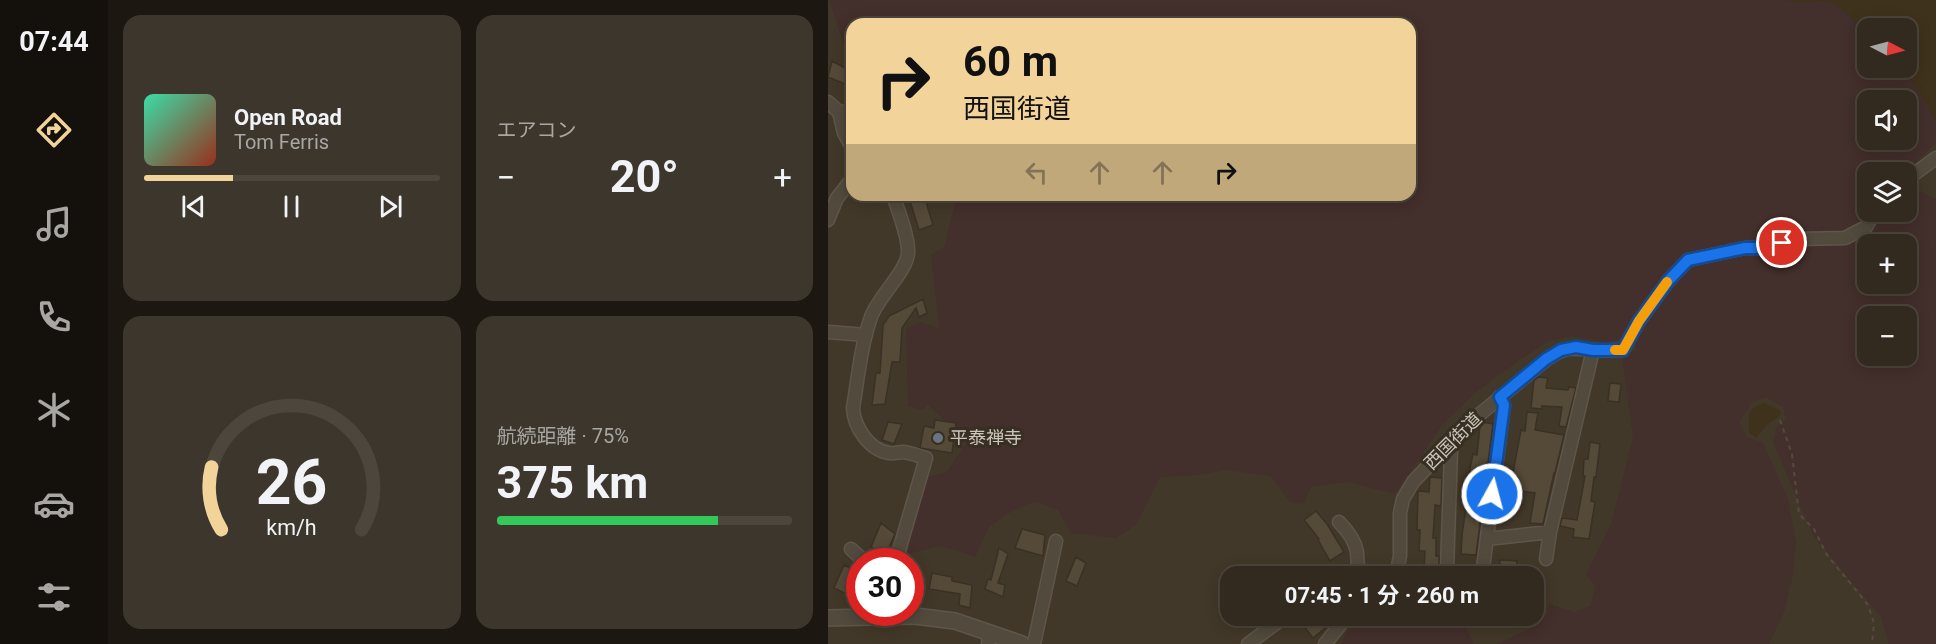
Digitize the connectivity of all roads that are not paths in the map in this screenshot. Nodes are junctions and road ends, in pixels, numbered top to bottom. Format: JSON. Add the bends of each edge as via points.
{"nodes":[{"id":1,"x":828,"y":102,"type":"edge"},
{"id":2,"x":846,"y":108,"type":"edge"},
{"id":3,"x":839,"y":112,"type":"junction"},
{"id":4,"x":846,"y":136,"type":"edge"},
{"id":5,"x":1936,"y":158,"type":"edge"},
{"id":6,"x":1917,"y":172,"type":"edge"},
{"id":7,"x":846,"y":187,"type":"edge"},
{"id":8,"x":895,"y":201,"type":"edge"},
{"id":9,"x":828,"y":220,"type":"edge"},
{"id":10,"x":1869,"y":222,"type":"edge"},
{"id":11,"x":828,"y":332,"type":"edge"},
{"id":12,"x":866,"y":335,"type":"junction"},
{"id":13,"x":1593,"y":350,"type":"junction"},
{"id":14,"x":1500,"y":397,"type":"junction"},
{"id":15,"x":1449,"y":444,"type":"junction"},
{"id":16,"x":1339,"y":522,"type":"dead end"},
{"id":17,"x":1550,"y":532,"type":"junction"},
{"id":18,"x":1487,"y":539,"type":"junction"},
{"id":19,"x":1056,"y":541,"type":"dead end"},
{"id":20,"x":900,"y":548,"type":"edge"},
{"id":21,"x":1546,"y":559,"type":"dead end"},
{"id":22,"x":1357,"y":566,"type":"edge"},
{"id":23,"x":1398,"y":566,"type":"edge"},
{"id":24,"x":1447,"y":566,"type":"edge"},
{"id":25,"x":1483,"y":566,"type":"edge"},
{"id":26,"x":924,"y":612,"type":"edge"},
{"id":27,"x":846,"y":617,"type":"edge"},
{"id":28,"x":828,"y":618,"type":"edge"},
{"id":29,"x":1272,"y":626,"type":"edge"},
{"id":30,"x":1339,"y":626,"type":"edge"},
{"id":31,"x":989,"y":638,"type":"edge"},
{"id":32,"x":1022,"y":644,"type":"edge"},
{"id":33,"x":1034,"y":644,"type":"edge"},
{"id":34,"x":1248,"y":644,"type":"edge"},
{"id":35,"x":1325,"y":644,"type":"edge"}],
"edges":[{"from":1,"to":3,"type":"street"},
{"from":2,"to":3,"type":"lane"},
{"from":3,"to":4,"type":"street"},
{"from":5,"to":6,"type":"street"},
{"from":7,"to":9,"type":"street"},
{"from":8,"to":12,"type":"street","via":[[908,254],[872,315]]},
{"from":10,"to":13,"type":"street","name":"西国街道","via":[[1845,238],[1798,239],[1688,260],[1639,321],[1623,350]]},
{"from":11,"to":12,"type":"street"},
{"from":12,"to":20,"type":"street","via":[[853,408],[858,426],[867,441],[879,449],[926,458]]},
{"from":13,"to":14,"type":"street","name":"西国街道","via":[[1561,350]]},
{"from":13,"to":17,"type":"street"},
{"from":14,"to":15,"type":"street","name":"西国街道"},
{"from":14,"to":18,"type":"street","via":[[1504,405]]},
{"from":15,"to":23,"type":"street","name":"西国街道","via":[[1413,482],[1403,499]]},
{"from":15,"to":24,"type":"street"},
{"from":16,"to":22,"type":"street","via":[[1353,538]]},
{"from":17,"to":18,"type":"street"},
{"from":17,"to":21,"type":"street"},
{"from":18,"to":25,"type":"street"},
{"from":19,"to":33,"type":"street"},
{"from":26,"to":31,"type":"street","via":[[955,621]]},
{"from":27,"to":28,"type":"street"},
{"from":29,"to":34,"type":"street"},
{"from":30,"to":35,"type":"street"},
{"from":31,"to":32,"type":"street"}]}
